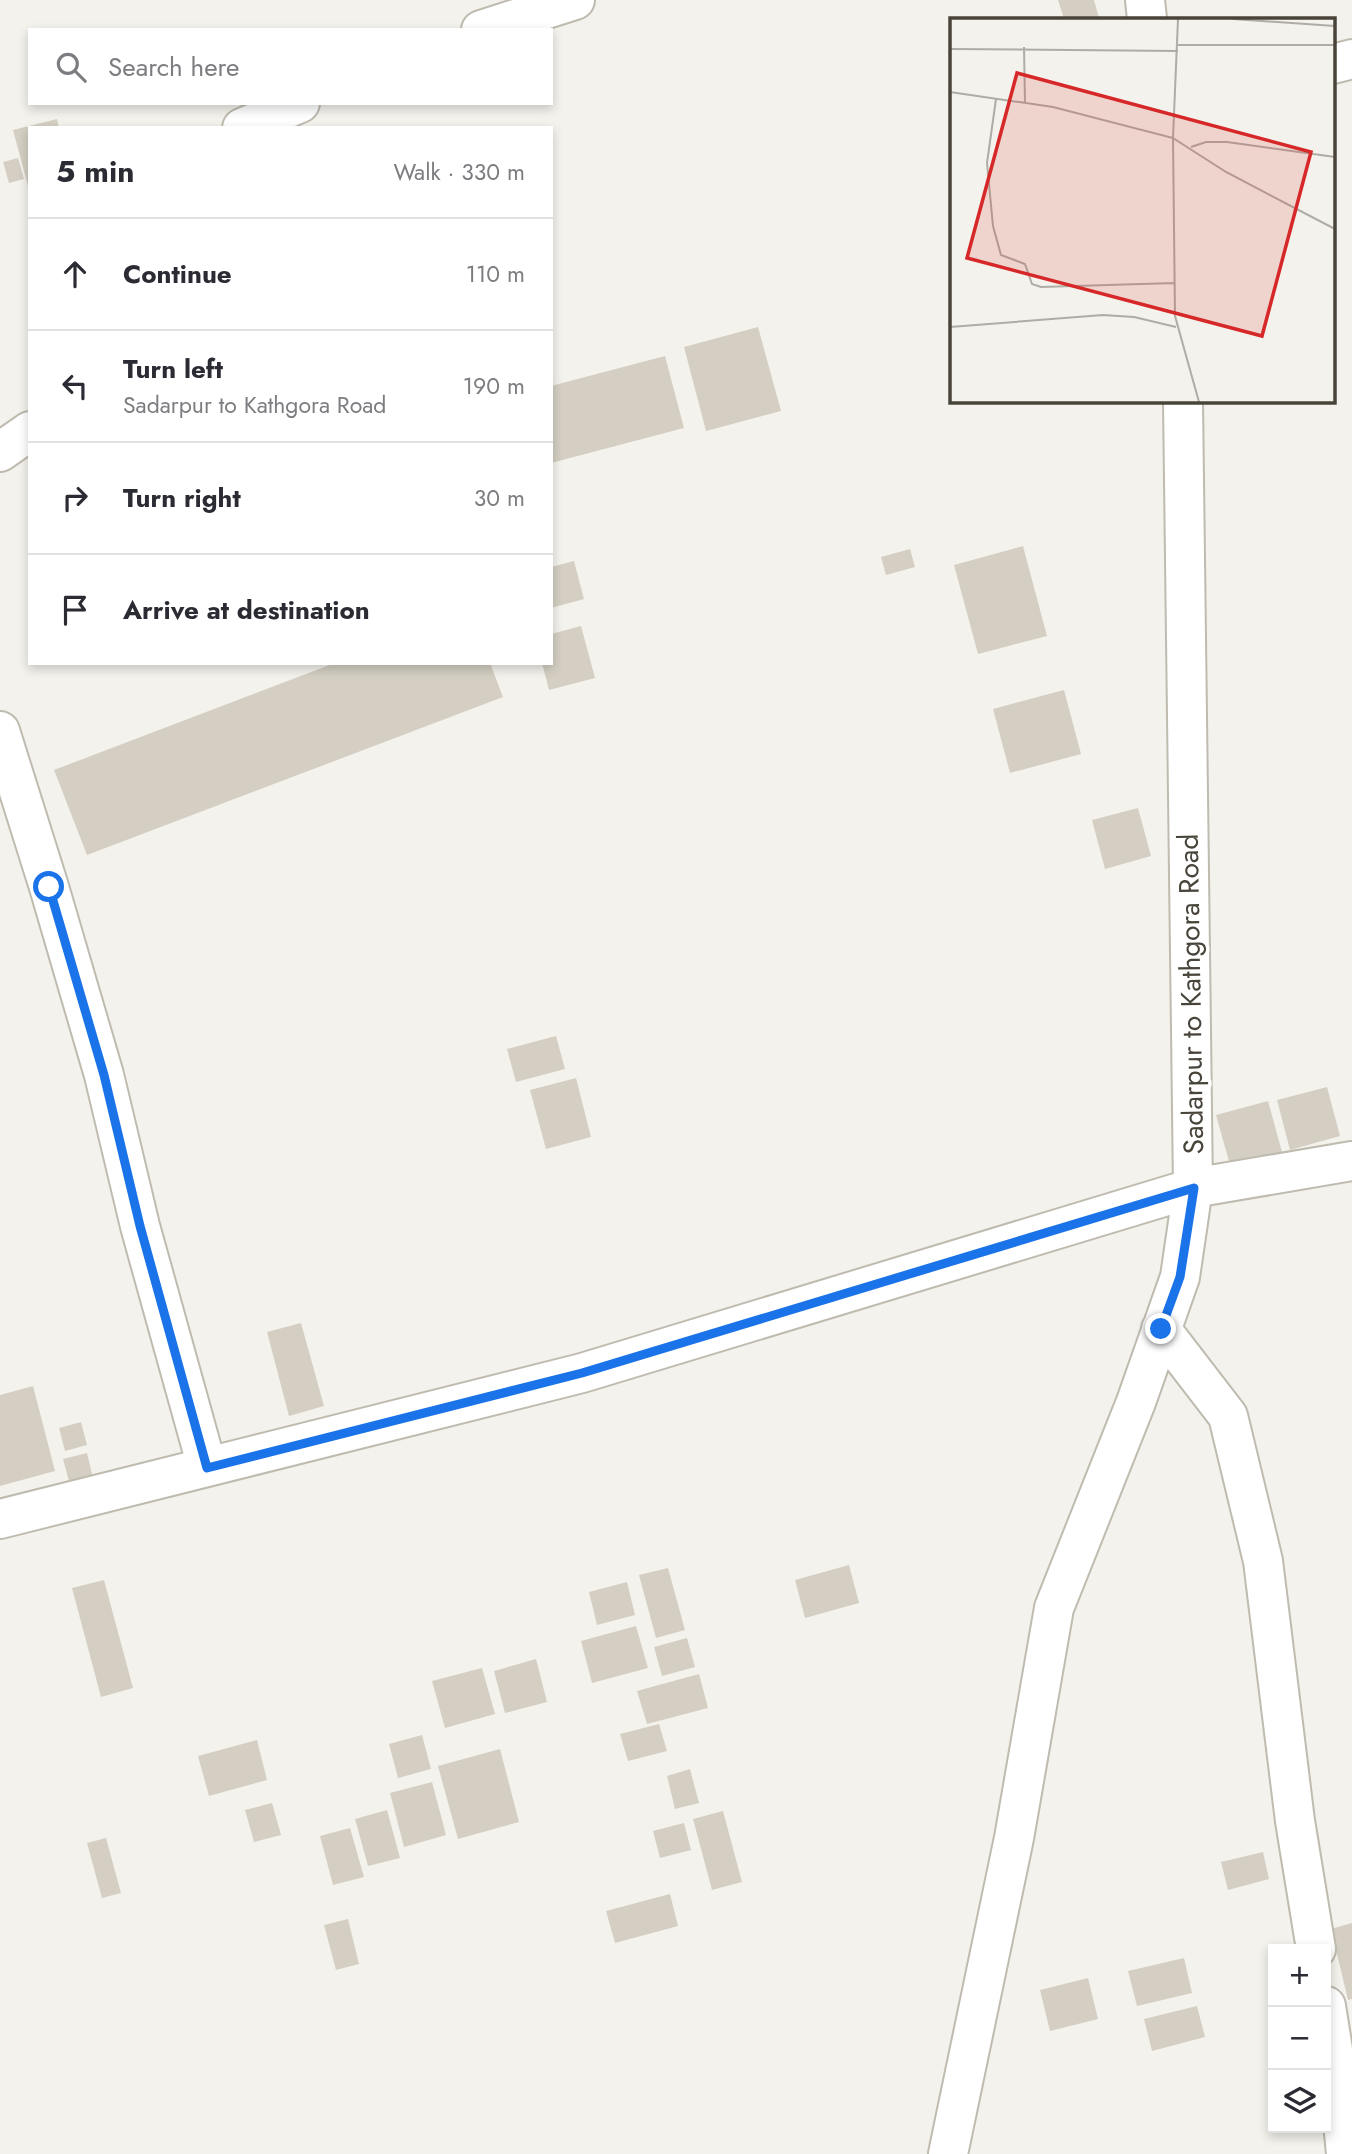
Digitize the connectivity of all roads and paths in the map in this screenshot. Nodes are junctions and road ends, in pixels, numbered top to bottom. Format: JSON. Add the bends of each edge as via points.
{"nodes":[{"id":1,"x":575,"y":0,"type":"edge"},
{"id":2,"x":1145,"y":0,"type":"edge"},
{"id":3,"x":1147,"y":18,"type":"edge"},
{"id":4,"x":487,"y":28,"type":"edge"},
{"id":5,"x":1352,"y":59,"type":"edge"},
{"id":6,"x":1334,"y":64,"type":"edge"},
{"id":7,"x":295,"y":105,"type":"edge"},
{"id":8,"x":247,"y":126,"type":"edge"},
{"id":9,"x":1184,"y":402,"type":"edge"},
{"id":10,"x":28,"y":432,"type":"edge"},
{"id":11,"x":0,"y":452,"type":"edge"},
{"id":12,"x":0,"y":731,"type":"edge"},
{"id":13,"x":1352,"y":1161,"type":"edge"},
{"id":14,"x":1194,"y":1188,"type":"junction"},
{"id":15,"x":1161,"y":1329,"type":"junction"},
{"id":16,"x":207,"y":1468,"type":"junction"},
{"id":17,"x":0,"y":1519,"type":"edge"},
{"id":18,"x":1316,"y":1944,"type":"edge"},
{"id":19,"x":1326,"y":2007,"type":"edge"},
{"id":20,"x":948,"y":2154,"type":"edge"},
{"id":21,"x":1346,"y":2154,"type":"edge"}],
"edges":[{"from":1,"to":4,"type":"street"},
{"from":2,"to":3,"type":"street"},
{"from":5,"to":6,"type":"street"},
{"from":7,"to":8,"type":"street"},
{"from":9,"to":14,"type":"street","name":"Sadarpur to Kathgora Road"},
{"from":10,"to":11,"type":"street"},
{"from":12,"to":16,"type":"street","via":[[104,1075]]},
{"from":13,"to":14,"type":"street"},
{"from":14,"to":15,"type":"street","via":[[1180,1277]]},
{"from":14,"to":16,"type":"street","name":"Sadarpur to Kathgora Road","via":[[582,1373]]},
{"from":15,"to":18,"type":"street","via":[[1228,1416],[1264,1561]]},
{"from":15,"to":20,"type":"street","via":[[1054,1608],[1014,1838]]},
{"from":16,"to":17,"type":"street","name":"Sadarpur to Kathgora Road"},
{"from":19,"to":21,"type":"street"}]}
